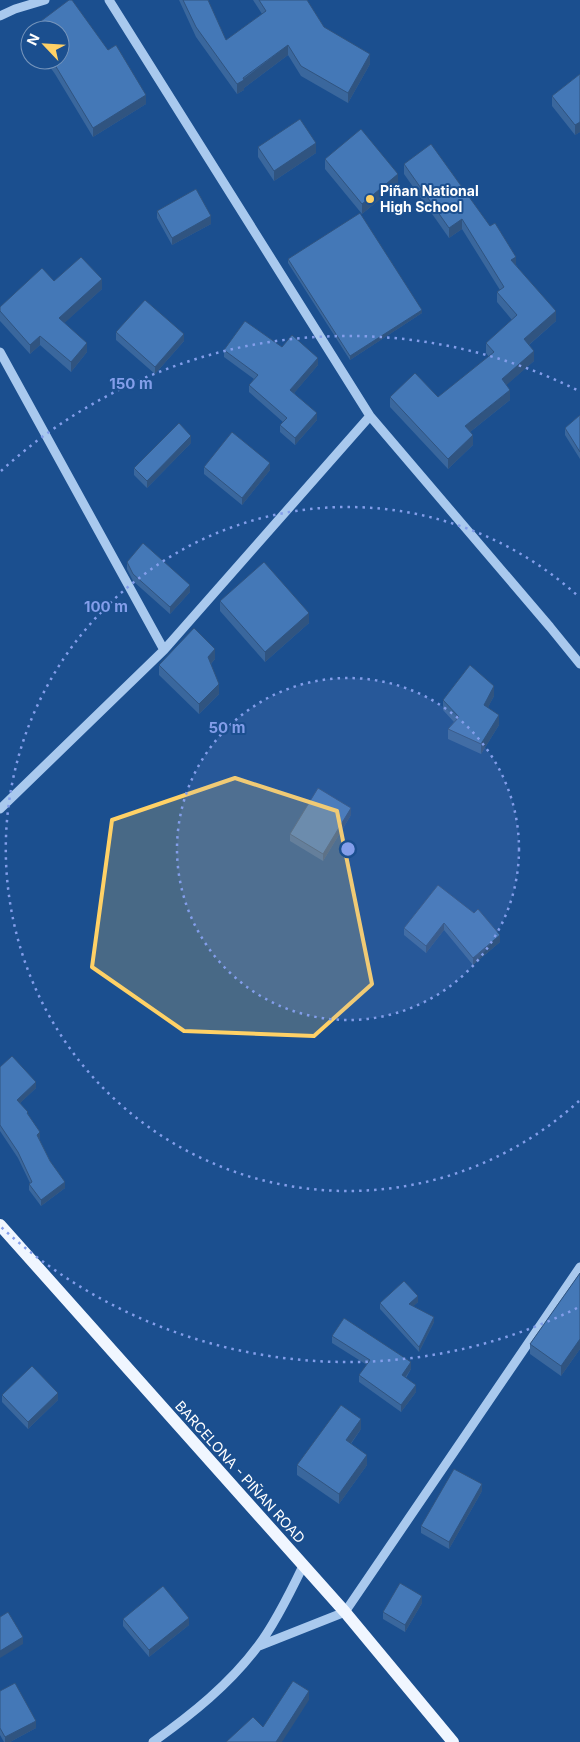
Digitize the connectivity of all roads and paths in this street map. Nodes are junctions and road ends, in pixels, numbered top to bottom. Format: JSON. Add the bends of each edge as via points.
{"nodes":[{"id":1,"x":45,"y":0,"type":"edge"},
{"id":2,"x":109,"y":0,"type":"edge"},
{"id":3,"x":0,"y":16,"type":"edge"},
{"id":4,"x":0,"y":352,"type":"edge"},
{"id":5,"x":370,"y":416,"type":"junction"},
{"id":6,"x":164,"y":650,"type":"junction"},
{"id":7,"x":580,"y":664,"type":"edge"},
{"id":8,"x":0,"y":810,"type":"edge"},
{"id":9,"x":0,"y":1225,"type":"edge"},
{"id":10,"x":580,"y":1267,"type":"edge"},
{"id":11,"x":303,"y":1566,"type":"junction"},
{"id":12,"x":345,"y":1612,"type":"junction"},
{"id":13,"x":258,"y":1646,"type":"junction"},
{"id":14,"x":153,"y":1742,"type":"edge"},
{"id":15,"x":453,"y":1742,"type":"edge"}],
"edges":[{"from":1,"to":3,"type":"street"},
{"from":2,"to":5,"type":"street"},
{"from":4,"to":6,"type":"street"},
{"from":5,"to":6,"type":"street"},
{"from":5,"to":7,"type":"street"},
{"from":6,"to":8,"type":"street"},
{"from":9,"to":11,"type":"main road","name":"BARCELONA - PIÑAN ROAD"},
{"from":10,"to":12,"type":"street"},
{"from":11,"to":12,"type":"main road","name":"BARCELONA - PIÑAN ROAD"},
{"from":11,"to":13,"type":"street"},
{"from":12,"to":13,"type":"street"},
{"from":12,"to":15,"type":"main road","name":"BARCELONA - PIÑAN ROAD"},
{"from":13,"to":14,"type":"street","via":[[232,1677],[178,1725]]}]}
